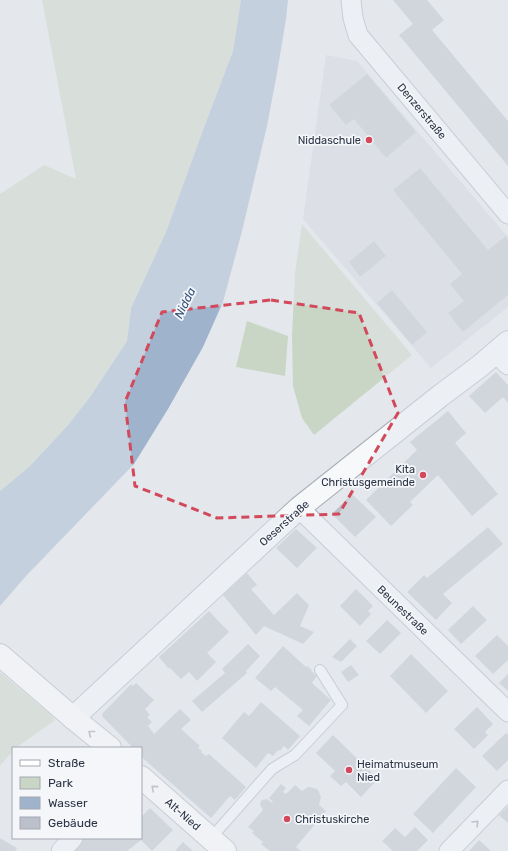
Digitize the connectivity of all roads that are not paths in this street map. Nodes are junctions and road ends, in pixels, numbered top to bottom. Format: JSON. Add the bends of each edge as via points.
{"nodes":[{"id":1,"x":351,"y":0,"type":"edge"},
{"id":2,"x":508,"y":214,"type":"edge"},
{"id":3,"x":504,"y":353,"type":"edge"},
{"id":4,"x":299,"y":508,"type":"junction"},
{"id":5,"x":0,"y":655,"type":"edge"},
{"id":6,"x":320,"y":670,"type":"dead end"},
{"id":7,"x":66,"y":712,"type":"junction"},
{"id":8,"x":508,"y":712,"type":"edge"},
{"id":9,"x":109,"y":747,"type":"edge"},
{"id":10,"x":142,"y":778,"type":"edge"},
{"id":11,"x":508,"y":790,"type":"edge"},
{"id":12,"x":72,"y":839,"type":"edge"},
{"id":13,"x":218,"y":845,"type":"edge"},
{"id":14,"x":61,"y":851,"type":"edge"},
{"id":15,"x":449,"y":851,"type":"edge"}],
"edges":[{"from":1,"to":2,"type":"street","name":"Denzerstraße","via":[[358,35]]},
{"from":3,"to":4,"type":"street","name":"Oeserstraße","via":[[480,366],[440,396]]},
{"from":4,"to":7,"type":"street","name":"Oeserstraße","via":[[82,710]]},
{"from":4,"to":8,"type":"street","name":"Beunestraße"},
{"from":5,"to":7,"type":"main road"},
{"from":6,"to":13,"type":"lane","via":[[342,705],[295,755],[272,769]]},
{"from":9,"to":7,"type":"main road","one_way":true},
{"from":13,"to":10,"type":"main road","name":"Alt-Nied","one_way":true},
{"from":15,"to":11,"type":"street","one_way":true},
{"from":12,"to":14,"type":"street"}]}
